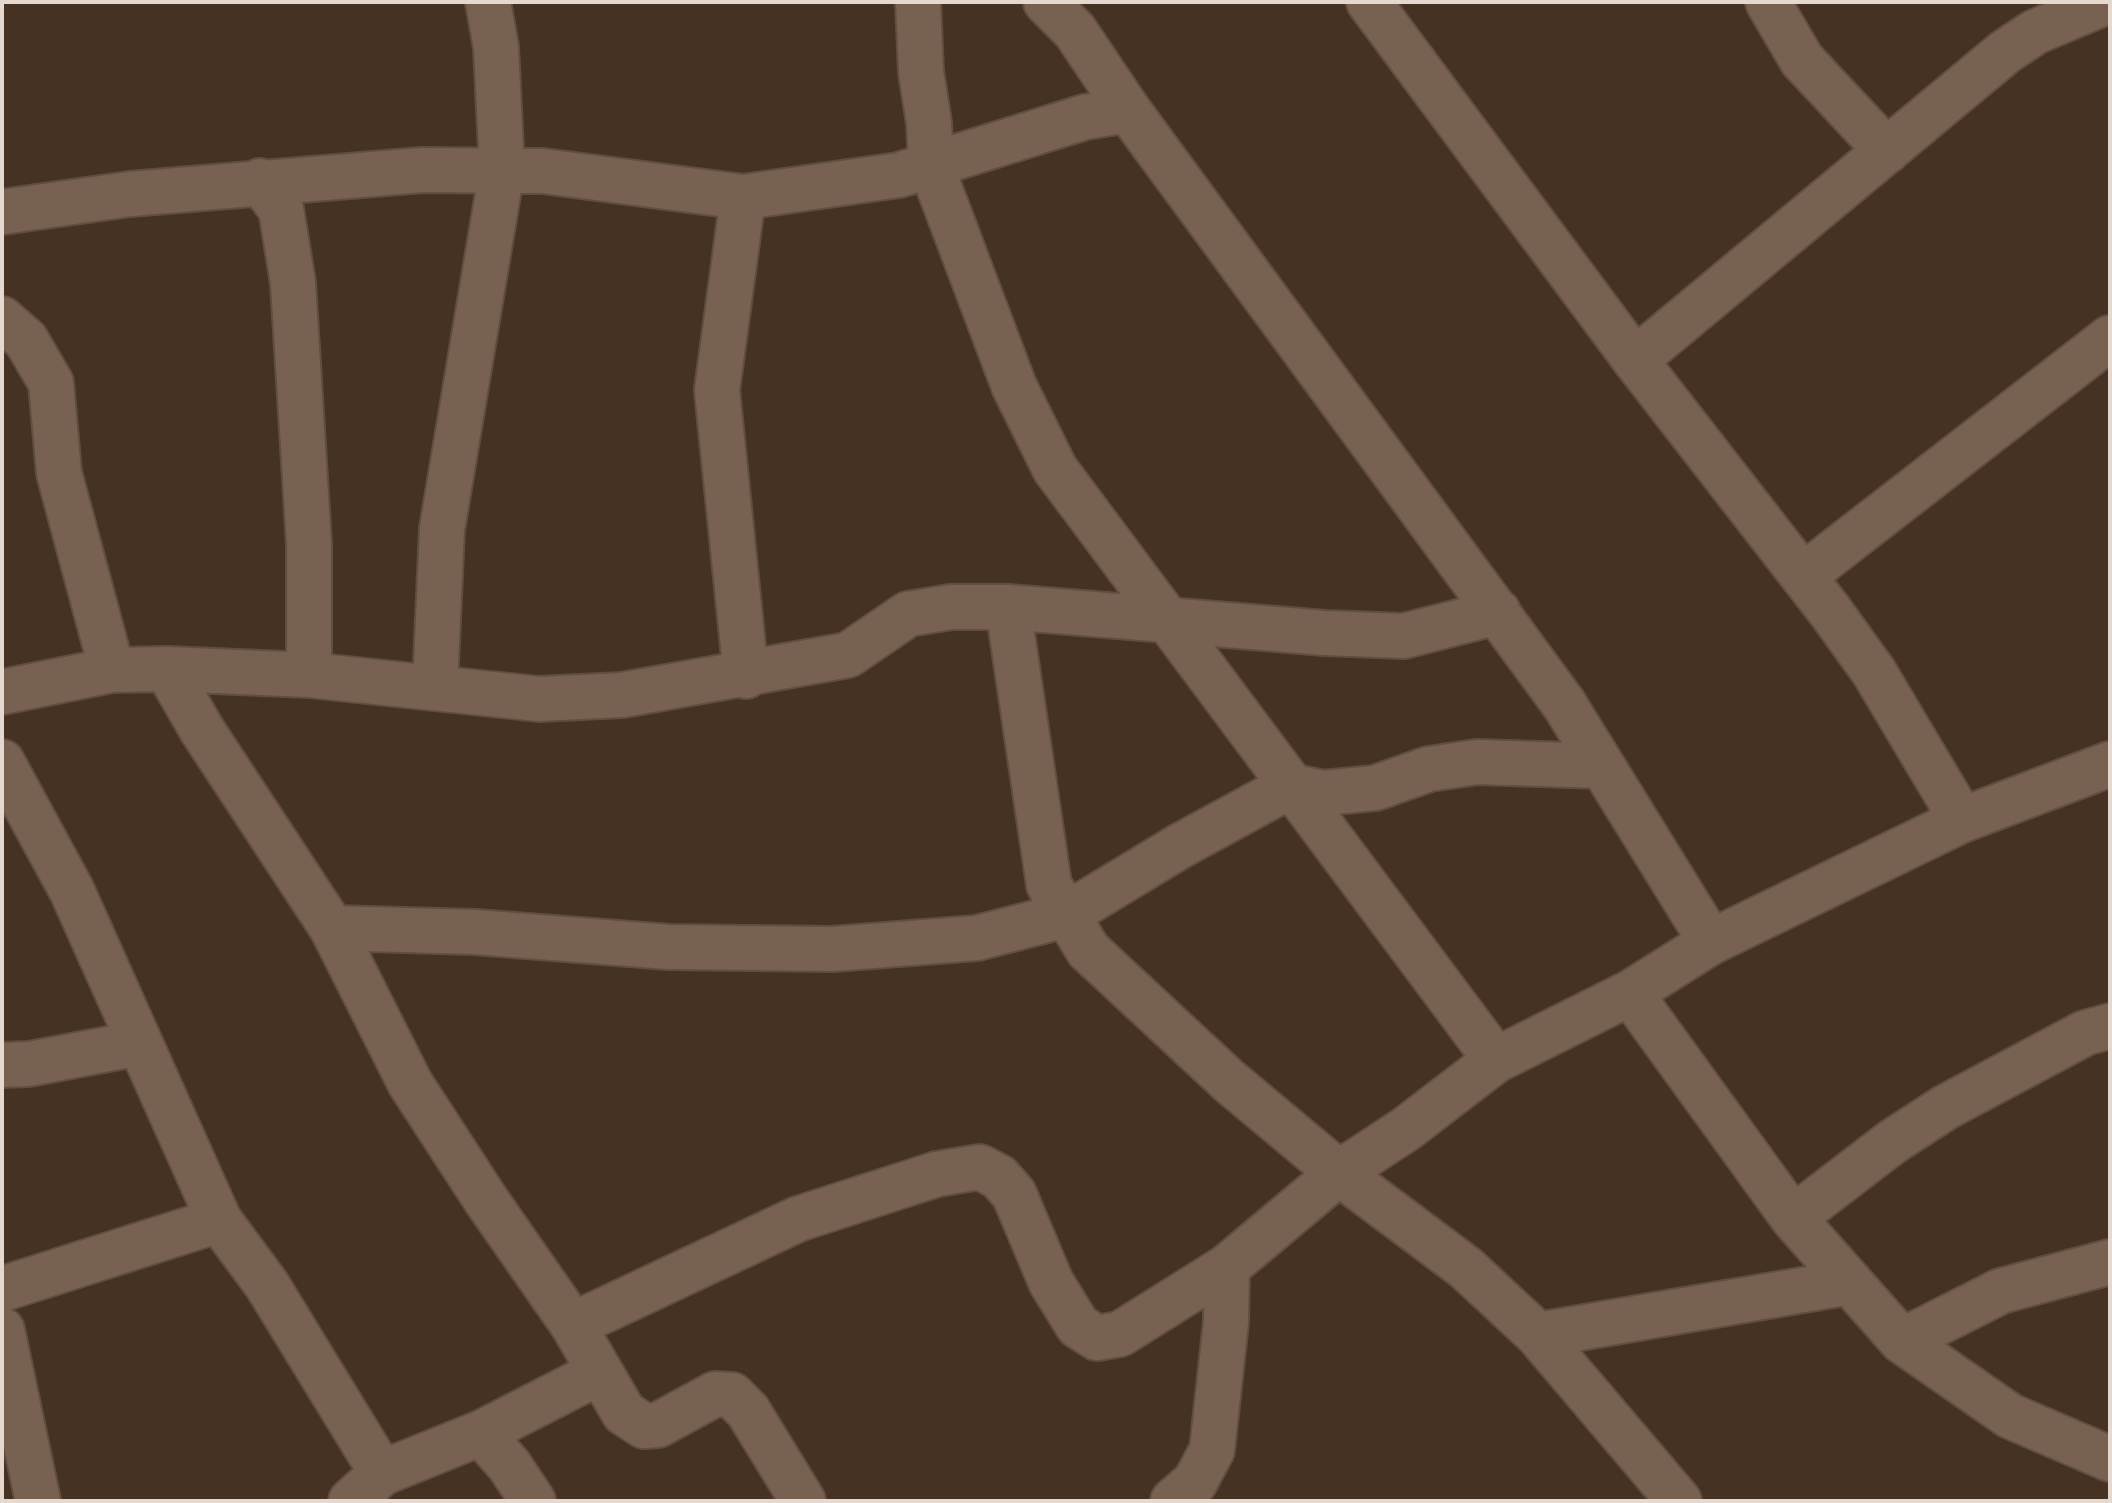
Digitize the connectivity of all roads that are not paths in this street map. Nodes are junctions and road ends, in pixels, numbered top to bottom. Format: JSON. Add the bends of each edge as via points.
{"nodes":[{"id":1,"x":488,"y":2,"type":"edge"},
{"id":2,"x":918,"y":2,"type":"edge"},
{"id":3,"x":1046,"y":2,"type":"edge"},
{"id":4,"x":1369,"y":2,"type":"edge"},
{"id":5,"x":1768,"y":2,"type":"edge"},
{"id":6,"x":2105,"y":2,"type":"edge"},
{"id":7,"x":1128,"y":110,"type":"junction"},
{"id":8,"x":1887,"y":151,"type":"junction"},
{"id":9,"x":931,"y":166,"type":"junction"},
{"id":10,"x":502,"y":170,"type":"junction"},
{"id":11,"x":260,"y":181,"type":"junction"},
{"id":12,"x":743,"y":197,"type":"junction"},
{"id":13,"x":2,"y":212,"type":"edge"},
{"id":14,"x":2,"y":319,"type":"edge"},
{"id":15,"x":2110,"y":338,"type":"edge"},
{"id":16,"x":1635,"y":360,"type":"junction"},
{"id":17,"x":1803,"y":576,"type":"junction"},
{"id":18,"x":1008,"y":607,"type":"junction"},
{"id":19,"x":1498,"y":612,"type":"junction"},
{"id":20,"x":1168,"y":622,"type":"junction"},
{"id":21,"x":167,"y":669,"type":"junction"},
{"id":22,"x":112,"y":670,"type":"junction"},
{"id":23,"x":309,"y":675,"type":"junction"},
{"id":24,"x":746,"y":676,"type":"junction"},
{"id":25,"x":435,"y":686,"type":"junction"},
{"id":26,"x":2,"y":692,"type":"edge"},
{"id":27,"x":2,"y":762,"type":"edge"},
{"id":28,"x":2110,"y":764,"type":"edge"},
{"id":29,"x":1601,"y":766,"type":"junction"},
{"id":30,"x":1290,"y":786,"type":"junction"},
{"id":31,"x":1962,"y":820,"type":"junction"},
{"id":32,"x":1066,"y":915,"type":"junction"},
{"id":33,"x":332,"y":928,"type":"junction"},
{"id":34,"x":1711,"y":942,"type":"junction"},
{"id":35,"x":1630,"y":993,"type":"junction"},
{"id":36,"x":2110,"y":1026,"type":"edge"},
{"id":37,"x":140,"y":1043,"type":"junction"},
{"id":38,"x":1496,"y":1060,"type":"junction"},
{"id":39,"x":2,"y":1065,"type":"edge"},
{"id":40,"x":1339,"y":1173,"type":"junction"},
{"id":41,"x":1793,"y":1218,"type":"junction"},
{"id":42,"x":219,"y":1220,"type":"junction"},
{"id":43,"x":2110,"y":1262,"type":"edge"},
{"id":44,"x":1227,"y":1267,"type":"junction"},
{"id":45,"x":1850,"y":1282,"type":"junction"},
{"id":46,"x":2,"y":1289,"type":"edge"},
{"id":47,"x":573,"y":1325,"type":"junction"},
{"id":48,"x":2,"y":1330,"type":"edge"},
{"id":49,"x":1538,"y":1335,"type":"junction"},
{"id":50,"x":1902,"y":1341,"type":"junction"},
{"id":51,"x":598,"y":1373,"type":"junction"},
{"id":52,"x":481,"y":1433,"type":"junction"},
{"id":53,"x":2110,"y":1459,"type":"edge"},
{"id":54,"x":366,"y":1487,"type":"edge"},
{"id":55,"x":29,"y":1499,"type":"edge"},
{"id":56,"x":533,"y":1501,"type":"edge"},
{"id":57,"x":803,"y":1501,"type":"edge"},
{"id":58,"x":1173,"y":1501,"type":"edge"},
{"id":59,"x":1679,"y":1501,"type":"edge"}],
"edges":[{"from":1,"to":10,"type":"street","via":[[496,47]]},
{"from":2,"to":9,"type":"street"},
{"from":3,"to":7,"type":"street","via":[[1075,31]]},
{"from":4,"to":16,"type":"street"},
{"from":5,"to":8,"type":"street","via":[[1802,60]]},
{"from":6,"to":8,"type":"street","via":[[2015,45]]},
{"from":7,"to":9,"type":"street","via":[[1085,117]]},
{"from":7,"to":19,"type":"street"},
{"from":8,"to":16,"type":"street"},
{"from":9,"to":12,"type":"street"},
{"from":9,"to":20,"type":"street","via":[[1030,423],[1055,469]]},
{"from":10,"to":11,"type":"street"},
{"from":10,"to":12,"type":"street"},
{"from":10,"to":25,"type":"street","via":[[442,529]]},
{"from":11,"to":13,"type":"street"},
{"from":11,"to":23,"type":"street","via":[[281,209],[293,283],[309,544]]},
{"from":12,"to":24,"type":"street","via":[[717,390]]},
{"from":14,"to":22,"type":"street","via":[[26,340],[51,383],[62,489]]},
{"from":15,"to":17,"type":"street"},
{"from":16,"to":17,"type":"street"},
{"from":17,"to":31,"type":"street","via":[[1874,672]]},
{"from":18,"to":20,"type":"street"},
{"from":18,"to":24,"type":"street","via":[[908,614],[848,655]]},
{"from":18,"to":32,"type":"street","via":[[1049,885]]},
{"from":19,"to":20,"type":"street","via":[[1404,636]]},
{"from":19,"to":29,"type":"street"},
{"from":20,"to":30,"type":"street"},
{"from":21,"to":22,"type":"street"},
{"from":21,"to":23,"type":"street"},
{"from":21,"to":33,"type":"street"},
{"from":22,"to":26,"type":"street"},
{"from":23,"to":25,"type":"street"},
{"from":24,"to":25,"type":"street","via":[[622,695],[539,699]]},
{"from":27,"to":37,"type":"street","via":[[72,891]]},
{"from":28,"to":31,"type":"street"},
{"from":29,"to":30,"type":"street","via":[[1477,762],[1429,769],[1375,788],[1323,793]]},
{"from":29,"to":34,"type":"street"},
{"from":30,"to":32,"type":"street"},
{"from":30,"to":38,"type":"street"},
{"from":31,"to":34,"type":"street"},
{"from":32,"to":33,"type":"street","via":[[977,938],[833,949],[669,947],[475,932]]},
{"from":32,"to":40,"type":"street","via":[[1109,971]]},
{"from":33,"to":47,"type":"street","via":[[410,1083]]},
{"from":34,"to":35,"type":"street"},
{"from":35,"to":38,"type":"street"},
{"from":35,"to":41,"type":"street"},
{"from":36,"to":41,"type":"street","via":[[2085,1033],[1946,1107]]},
{"from":37,"to":39,"type":"street"},
{"from":37,"to":42,"type":"street"},
{"from":38,"to":40,"type":"street"},
{"from":40,"to":44,"type":"street"},
{"from":40,"to":49,"type":"street","via":[[1466,1268]]},
{"from":41,"to":45,"type":"street"},
{"from":42,"to":46,"type":"street"},
{"from":42,"to":54,"type":"street","via":[[267,1285]]},
{"from":43,"to":50,"type":"street","via":[[2001,1291]]},
{"from":44,"to":47,"type":"street","via":[[1120,1334],[1097,1338],[1078,1326],[1051,1282],[1014,1194],[980,1167],[937,1174],[798,1219]]},
{"from":44,"to":58,"type":"street","via":[[1212,1450],[1195,1482]]},
{"from":45,"to":49,"type":"street"},
{"from":45,"to":50,"type":"street"},
{"from":47,"to":51,"type":"street"},
{"from":48,"to":55,"type":"street"},
{"from":49,"to":59,"type":"street"},
{"from":50,"to":53,"type":"street","via":[[2010,1416]]},
{"from":51,"to":52,"type":"street"},
{"from":51,"to":57,"type":"street","via":[[624,1413],[644,1426],[658,1425],[715,1394],[732,1395],[748,1411]]},
{"from":52,"to":54,"type":"street"},
{"from":52,"to":56,"type":"street"}]}
